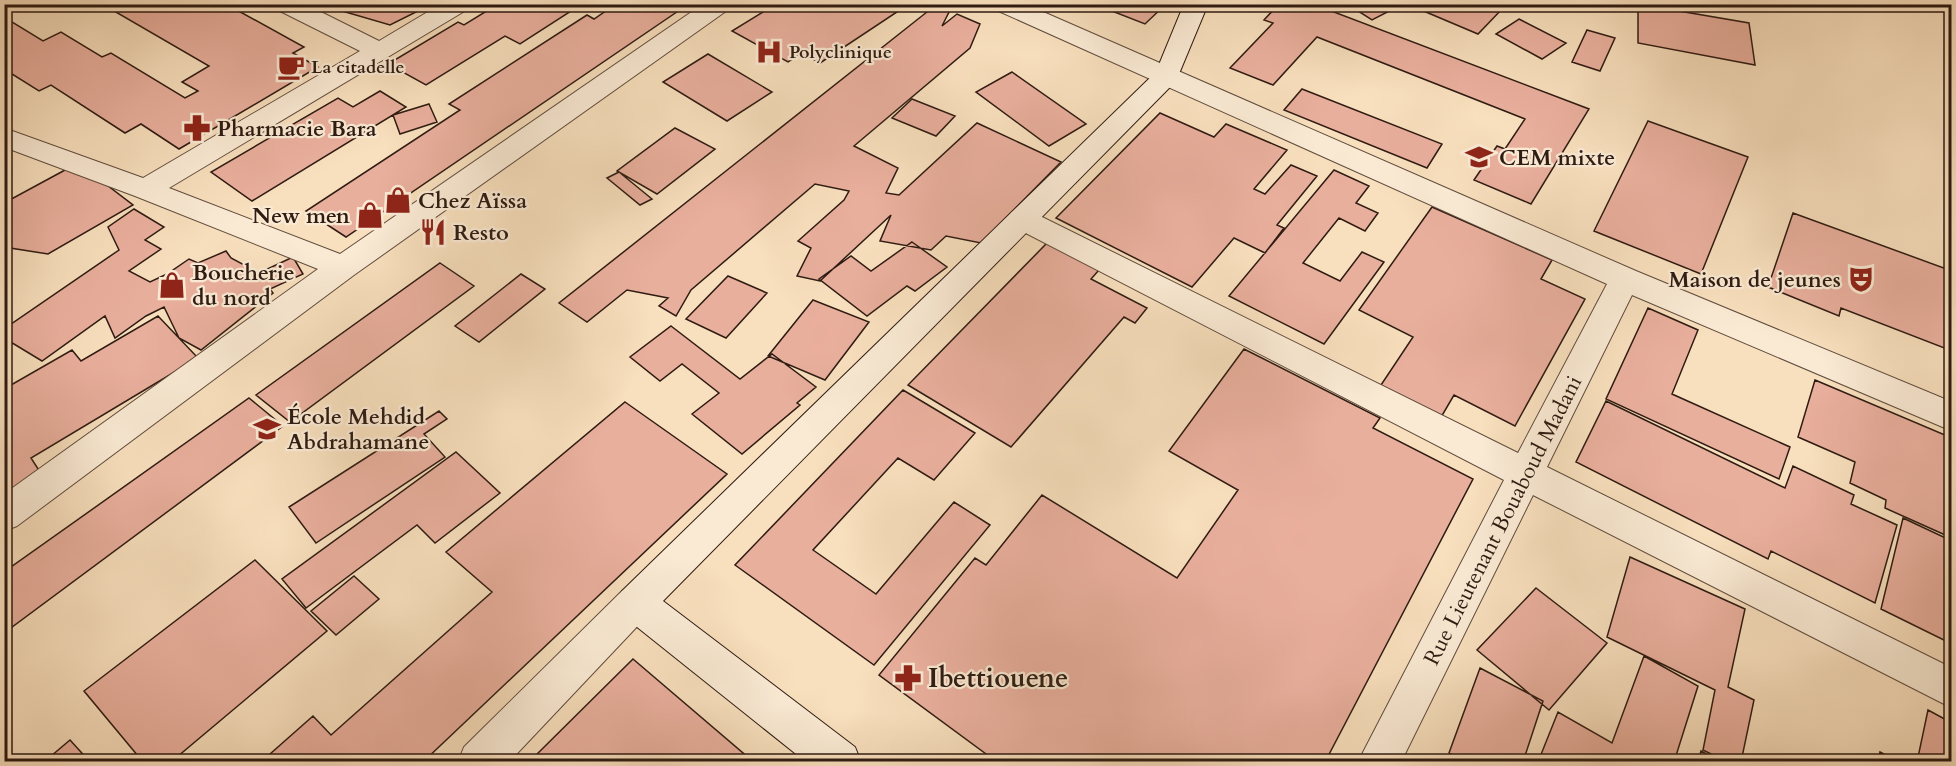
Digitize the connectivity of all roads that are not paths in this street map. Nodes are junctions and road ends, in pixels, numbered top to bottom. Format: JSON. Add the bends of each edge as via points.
{"nodes":[{"id":1,"x":285,"y":4,"type":"edge"},
{"id":2,"x":459,"y":4,"type":"edge"},
{"id":3,"x":720,"y":4,"type":"edge"},
{"id":4,"x":1003,"y":4,"type":"edge"},
{"id":5,"x":1196,"y":4,"type":"edge"},
{"id":6,"x":380,"y":51,"type":"junction"},
{"id":7,"x":1167,"y":75,"type":"junction"},
{"id":8,"x":4,"y":137,"type":"edge"},
{"id":9,"x":146,"y":189,"type":"junction"},
{"id":10,"x":1022,"y":219,"type":"junction"},
{"id":11,"x":343,"y":267,"type":"junction"},
{"id":12,"x":1625,"y":279,"type":"junction"},
{"id":13,"x":1952,"y":417,"type":"edge"},
{"id":14,"x":1526,"y":474,"type":"junction"},
{"id":15,"x":4,"y":515,"type":"edge"},
{"id":16,"x":634,"y":603,"type":"junction"},
{"id":17,"x":1952,"y":689,"type":"edge"},
{"id":18,"x":479,"y":762,"type":"edge"},
{"id":19,"x":840,"y":762,"type":"edge"},
{"id":20,"x":1379,"y":762,"type":"edge"}],
"edges":[{"from":1,"to":6,"type":"street"},
{"from":2,"to":6,"type":"street"},
{"from":3,"to":11,"type":"street"},
{"from":4,"to":7,"type":"street"},
{"from":5,"to":7,"type":"street"},
{"from":6,"to":9,"type":"street"},
{"from":7,"to":10,"type":"street"},
{"from":7,"to":12,"type":"street"},
{"from":8,"to":9,"type":"street"},
{"from":9,"to":11,"type":"street"},
{"from":10,"to":14,"type":"street"},
{"from":10,"to":16,"type":"street"},
{"from":11,"to":15,"type":"street"},
{"from":12,"to":13,"type":"street"},
{"from":12,"to":14,"type":"street","name":"Rue Lieutenant Bouaboud Madani"},
{"from":14,"to":17,"type":"street"},
{"from":14,"to":20,"type":"street","name":"Rue Lieutenant Bouaboud Madani"},
{"from":16,"to":18,"type":"street"},
{"from":16,"to":19,"type":"street"}]}
